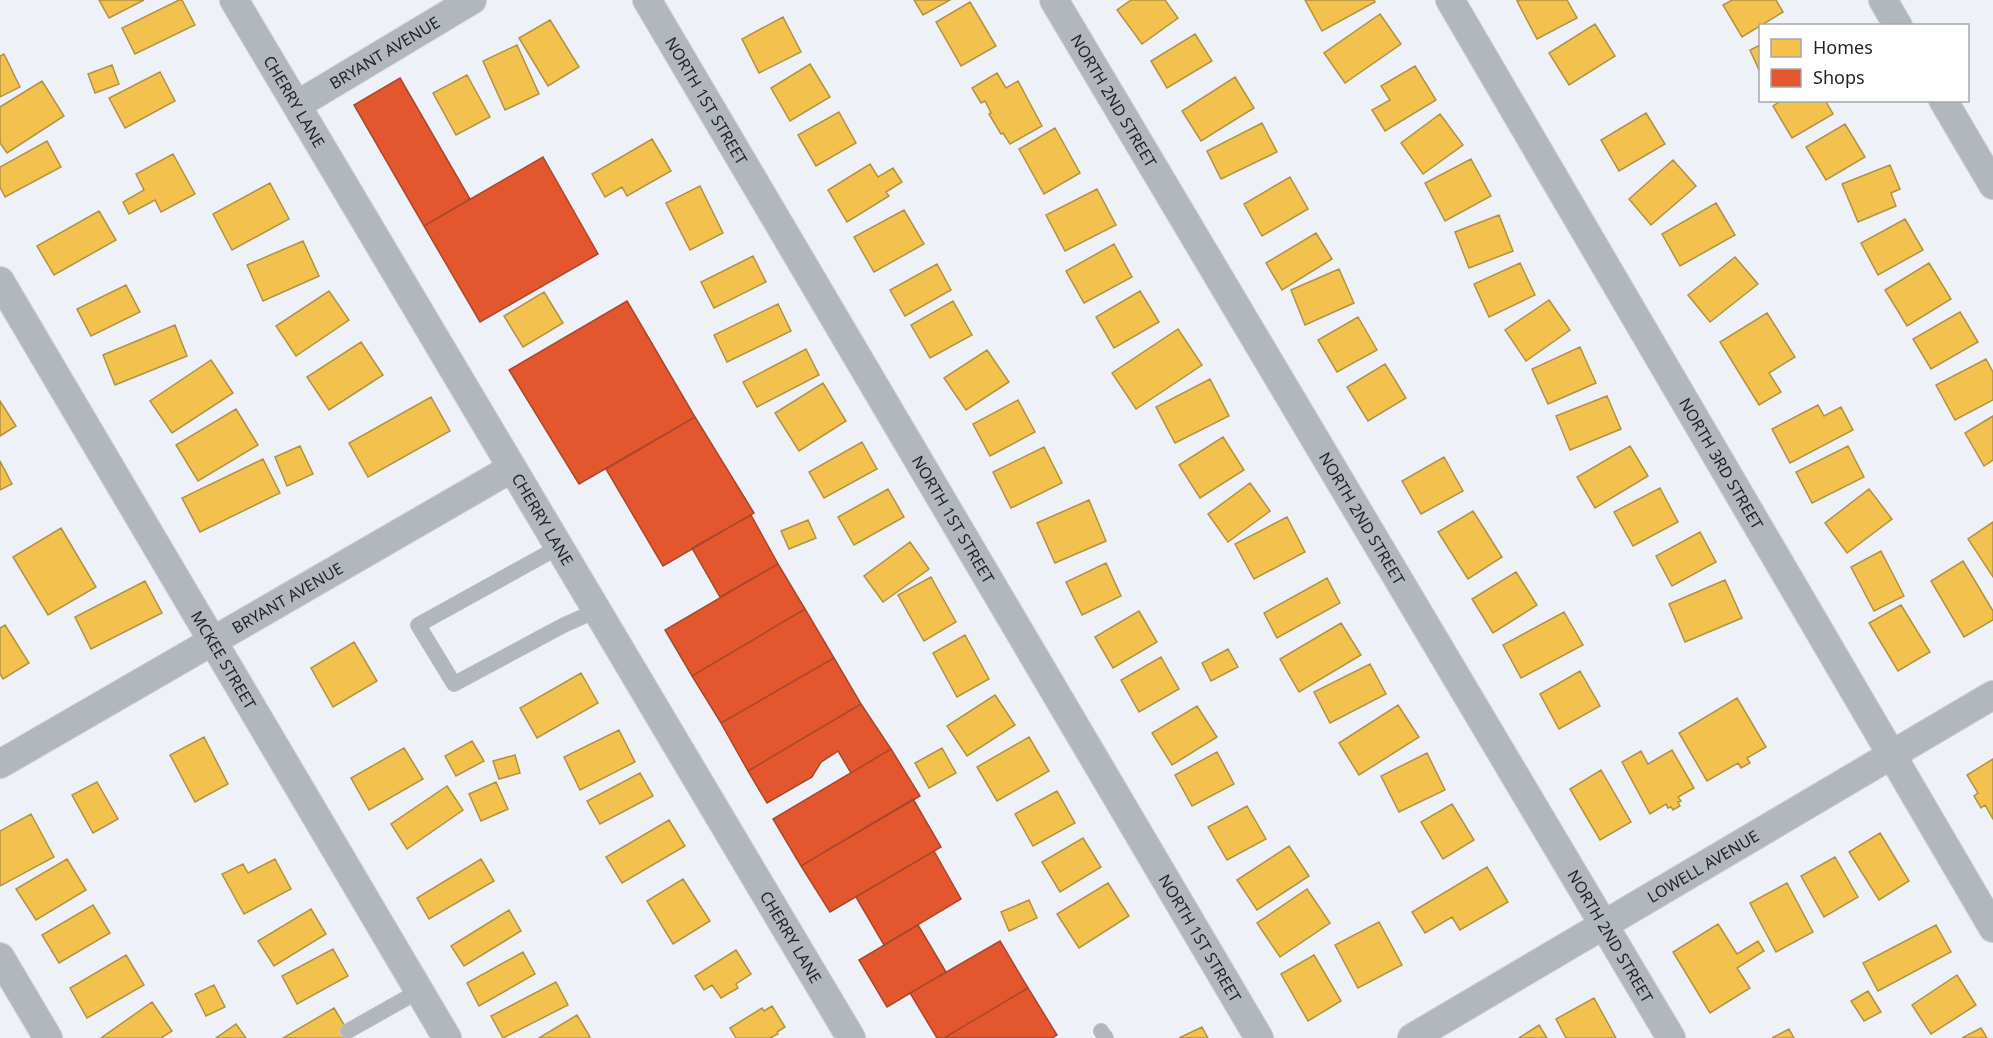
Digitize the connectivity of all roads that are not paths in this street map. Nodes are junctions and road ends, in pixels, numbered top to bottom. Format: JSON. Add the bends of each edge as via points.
{"nodes":[{"id":1,"x":234,"y":0,"type":"edge"},
{"id":2,"x":472,"y":0,"type":"edge"},
{"id":3,"x":647,"y":0,"type":"edge"},
{"id":4,"x":1054,"y":0,"type":"edge"},
{"id":5,"x":1450,"y":0,"type":"edge"},
{"id":6,"x":1883,"y":0,"type":"edge"},
{"id":7,"x":1897,"y":24,"type":"edge"},
{"id":8,"x":1944,"y":102,"type":"edge"},
{"id":9,"x":297,"y":105,"type":"junction"},
{"id":10,"x":1993,"y":185,"type":"edge"},
{"id":11,"x":0,"y":281,"type":"edge"},
{"id":12,"x":512,"y":468,"type":"junction"},
{"id":13,"x":559,"y":547,"type":"junction"},
{"id":14,"x":598,"y":610,"type":"junction"},
{"id":15,"x":213,"y":641,"type":"junction"},
{"id":16,"x":1993,"y":694,"type":"edge"},
{"id":17,"x":1891,"y":755,"type":"junction"},
{"id":18,"x":0,"y":764,"type":"edge"},
{"id":19,"x":1604,"y":925,"type":"junction"},
{"id":20,"x":1993,"y":928,"type":"edge"},
{"id":21,"x":0,"y":957,"type":"edge"},
{"id":22,"x":420,"y":991,"type":"junction"},
{"id":23,"x":348,"y":1031,"type":"dead end"},
{"id":24,"x":48,"y":1038,"type":"edge"},
{"id":25,"x":447,"y":1038,"type":"edge"},
{"id":26,"x":851,"y":1038,"type":"edge"},
{"id":27,"x":1259,"y":1038,"type":"edge"},
{"id":28,"x":1412,"y":1038,"type":"edge"},
{"id":29,"x":1671,"y":1038,"type":"edge"}],
"edges":[{"from":1,"to":9,"type":"street","name":"CHERRY LANE"},
{"from":2,"to":9,"type":"street","name":"BRYANT AVENUE"},
{"from":3,"to":27,"type":"street","name":"NORTH 1ST STREET"},
{"from":4,"to":19,"type":"street","name":"NORTH 2ND STREET"},
{"from":5,"to":17,"type":"street","name":"NORTH 3RD STREET"},
{"from":6,"to":7,"type":"street"},
{"from":8,"to":10,"type":"street"},
{"from":9,"to":12,"type":"street","name":"CHERRY LANE"},
{"from":11,"to":15,"type":"street","name":"MCKEE STREET"},
{"from":12,"to":13,"type":"street","name":"CHERRY LANE"},
{"from":12,"to":15,"type":"street","name":"BRYANT AVENUE"},
{"from":13,"to":14,"type":"street","name":"CHERRY LANE"},
{"from":13,"to":14,"type":"lane","via":[[418,625],[454,684]]},
{"from":14,"to":26,"type":"street","name":"CHERRY LANE"},
{"from":15,"to":18,"type":"street","name":"BRYANT AVENUE"},
{"from":15,"to":22,"type":"street","name":"MCKEE STREET"},
{"from":16,"to":17,"type":"street","name":"LOWELL AVENUE"},
{"from":17,"to":19,"type":"street","name":"LOWELL AVENUE"},
{"from":17,"to":20,"type":"street","name":"NORTH 3RD STREET"},
{"from":19,"to":28,"type":"street","name":"LOWELL AVENUE"},
{"from":19,"to":29,"type":"street","name":"NORTH 2ND STREET"},
{"from":21,"to":24,"type":"street"},
{"from":22,"to":23,"type":"lane"},
{"from":22,"to":25,"type":"street","name":"MCKEE STREET"}]}
